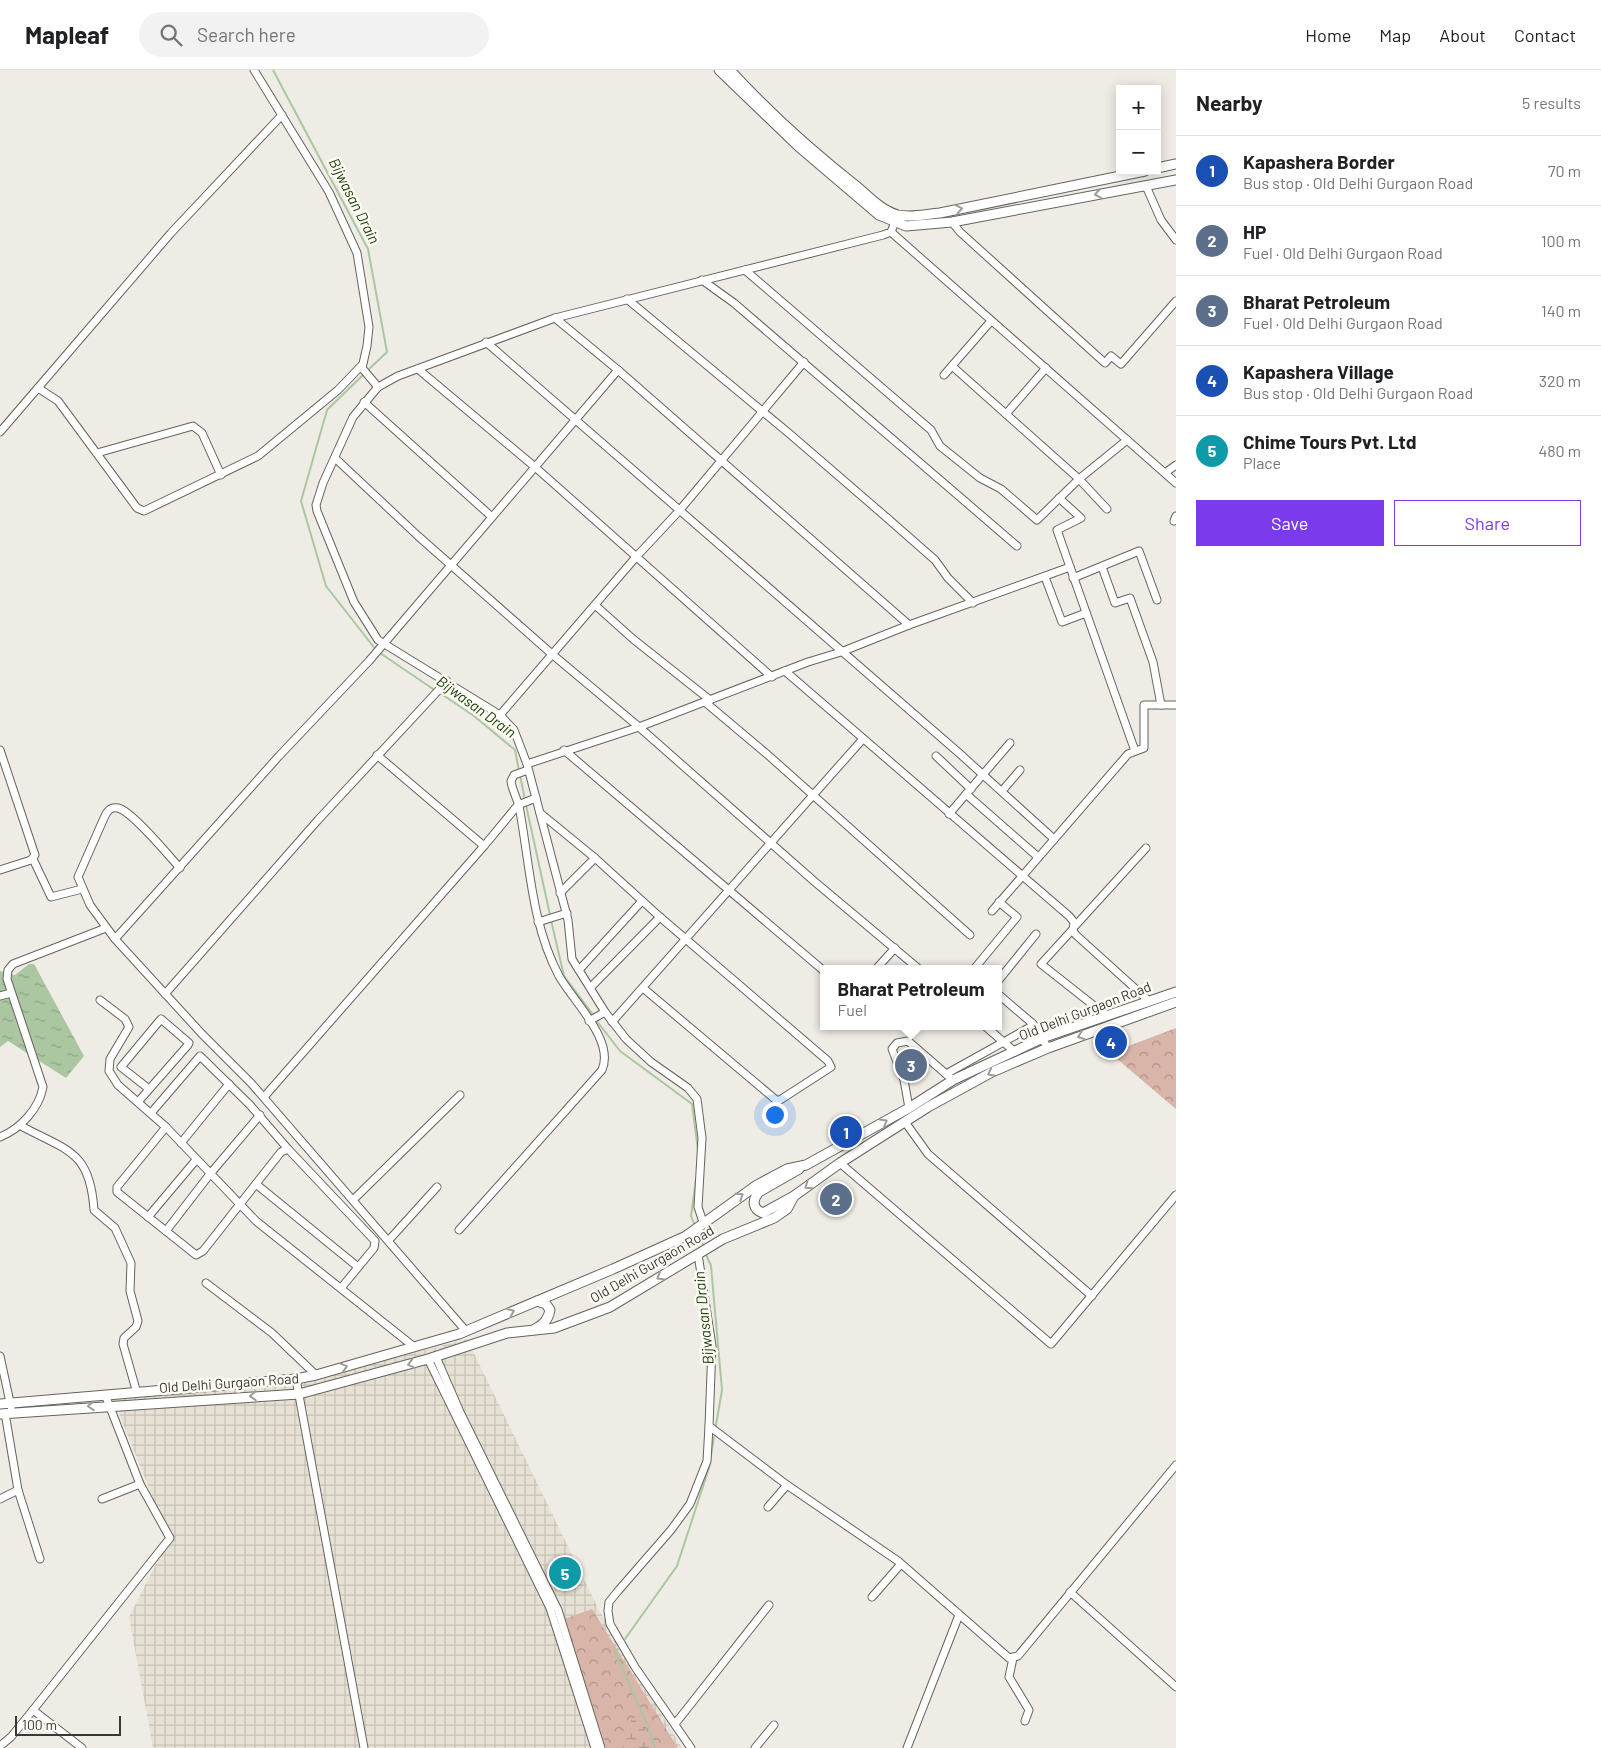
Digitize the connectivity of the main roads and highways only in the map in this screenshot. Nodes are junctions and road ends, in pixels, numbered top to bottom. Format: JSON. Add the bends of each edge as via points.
{"nodes":[{"id":1,"x":719,"y":70,"type":"edge"},
{"id":2,"x":730,"y":70,"type":"edge"},
{"id":3,"x":1176,"y":164,"type":"edge"},
{"id":4,"x":1161,"y":167,"type":"edge"},
{"id":5,"x":1125,"y":175,"type":"edge"},
{"id":6,"x":1176,"y":180,"type":"edge"},
{"id":7,"x":897,"y":219,"type":"junction"},
{"id":8,"x":1176,"y":992,"type":"edge"},
{"id":9,"x":1176,"y":1002,"type":"edge"},
{"id":10,"x":806,"y":1165,"type":"junction"},
{"id":11,"x":794,"y":1196,"type":"junction"},
{"id":12,"x":537,"y":1301,"type":"junction"},
{"id":13,"x":534,"y":1330,"type":"junction"},
{"id":14,"x":107,"y":1401,"type":"junction"},
{"id":15,"x":0,"y":1404,"type":"edge"},
{"id":16,"x":7,"y":1411,"type":"edge"}],
"edges":[{"from":1,"to":7,"type":"main road","via":[[846,188],[880,215]]},
{"from":2,"to":7,"type":"main road","via":[[844,177]]},
{"from":3,"to":4,"type":"main road"},
{"from":7,"to":5,"type":"main road","one_way":true},
{"from":6,"to":7,"type":"main road","one_way":true,"via":[[952,222],[920,226]]},
{"from":10,"to":8,"type":"main road","name":"Old Delhi Gurgaon Road","one_way":true,"via":[[909,1108],[950,1077],[1043,1039]]},
{"from":9,"to":11,"type":"main road","name":"Old Delhi Gurgaon Road","one_way":true,"via":[[1048,1048],[992,1072],[905,1122]]},
{"from":10,"to":11,"type":"main road","via":[[759,1192],[754,1198],[754,1205],[758,1212],[763,1213]]},
{"from":12,"to":10,"type":"main road","name":"Old Delhi Gurgaon Road","one_way":true,"via":[[686,1236],[757,1185],[787,1169]]},
{"from":11,"to":13,"type":"main road","name":"Old Delhi Gurgaon Road","one_way":true,"via":[[787,1209],[774,1218],[740,1230],[610,1307],[554,1328]]},
{"from":12,"to":13,"type":"main road","via":[[546,1304],[550,1310],[549,1317]]},
{"from":14,"to":12,"type":"main road","name":"Old Delhi Gurgaon Road","one_way":true,"via":[[137,1393],[316,1375],[466,1331]]},
{"from":13,"to":14,"type":"main road","name":"Old Delhi Gurgaon Road","one_way":true,"via":[[507,1334],[299,1394]]},
{"from":14,"to":16,"type":"main road","name":"Old Delhi Gurgaon Road"},
{"from":15,"to":16,"type":"main road","name":"Old Delhi Gurgaon Road"}]}
